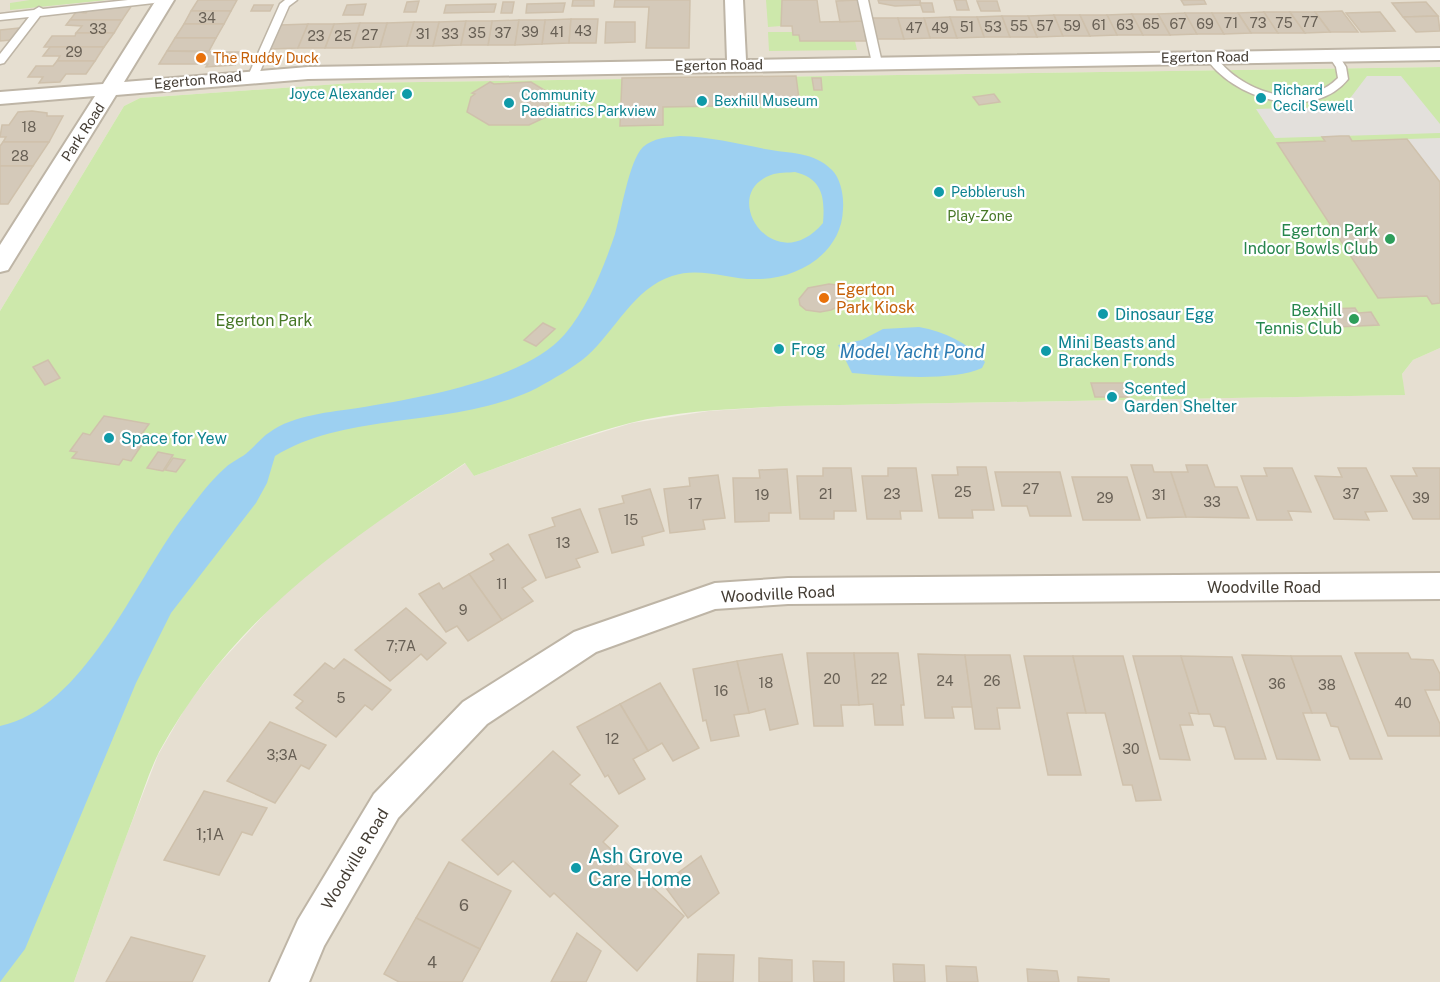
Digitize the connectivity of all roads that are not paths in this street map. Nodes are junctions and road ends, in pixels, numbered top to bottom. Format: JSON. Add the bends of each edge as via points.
{"nodes":[{"id":1,"x":154,"y":0,"type":"edge"},
{"id":2,"x":165,"y":0,"type":"edge"},
{"id":3,"x":292,"y":0,"type":"edge"},
{"id":4,"x":734,"y":0,"type":"edge"},
{"id":5,"x":863,"y":0,"type":"edge"},
{"id":6,"x":39,"y":10,"type":"junction"},
{"id":7,"x":0,"y":17,"type":"edge"},
{"id":8,"x":1440,"y":54,"type":"edge"},
{"id":9,"x":1333,"y":55,"type":"junction"},
{"id":10,"x":1210,"y":57,"type":"junction"},
{"id":11,"x":0,"y":61,"type":"edge"},
{"id":12,"x":877,"y":63,"type":"junction"},
{"id":13,"x":736,"y":65,"type":"junction"},
{"id":14,"x":254,"y":76,"type":"junction"},
{"id":15,"x":112,"y":88,"type":"junction"},
{"id":16,"x":0,"y":98,"type":"edge"},
{"id":17,"x":0,"y":264,"type":"edge"},
{"id":18,"x":1440,"y":586,"type":"edge"},
{"id":19,"x":290,"y":982,"type":"edge"}],
"edges":[{"from":1,"to":6,"type":"lane"},
{"from":2,"to":15,"type":"street","name":"Park Road"},
{"from":3,"to":14,"type":"lane","via":[[285,4]]},
{"from":4,"to":13,"type":"street"},
{"from":5,"to":12,"type":"lane"},
{"from":6,"to":7,"type":"lane"},
{"from":6,"to":11,"type":"lane"},
{"from":8,"to":9,"type":"street","name":"Egerton Road"},
{"from":9,"to":10,"type":"street","name":"Egerton Road"},
{"from":9,"to":10,"type":"lane","via":[[1343,79],[1336,89],[1300,99],[1276,97],[1232,81]]},
{"from":10,"to":12,"type":"street","name":"Egerton Road"},
{"from":12,"to":13,"type":"street","name":"Egerton Road"},
{"from":13,"to":14,"type":"street","name":"Egerton Road"},
{"from":14,"to":15,"type":"street","name":"Egerton Road"},
{"from":15,"to":16,"type":"street","name":"Egerton Road"},
{"from":15,"to":17,"type":"street","name":"Park Road"},
{"from":18,"to":19,"type":"street","name":"Woodville Road","via":[[788,591],[715,596],[585,642],[475,713],[386,806],[311,933]]}]}
